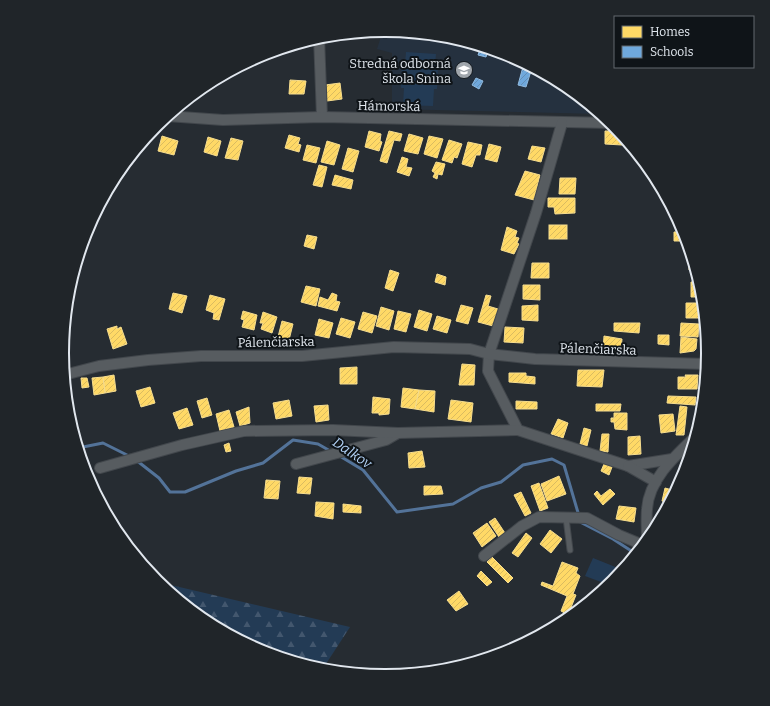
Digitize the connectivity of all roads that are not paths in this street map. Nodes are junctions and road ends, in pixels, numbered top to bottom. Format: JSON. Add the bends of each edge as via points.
{"nodes":[{"id":1,"x":319,"y":44,"type":"edge"},
{"id":2,"x":175,"y":117,"type":"edge"},
{"id":3,"x":322,"y":117,"type":"junction"},
{"id":4,"x":562,"y":122,"type":"junction"},
{"id":5,"x":601,"y":123,"type":"edge"},
{"id":6,"x":489,"y":354,"type":"junction"},
{"id":7,"x":700,"y":364,"type":"edge"},
{"id":8,"x":70,"y":373,"type":"edge"},
{"id":9,"x":518,"y":430,"type":"junction"},
{"id":10,"x":398,"y":434,"type":"junction"},
{"id":11,"x":687,"y":444,"type":"edge"},
{"id":12,"x":672,"y":459,"type":"junction"},
{"id":13,"x":296,"y":464,"type":"dead end"},
{"id":14,"x":628,"y":466,"type":"junction"},
{"id":15,"x":100,"y":468,"type":"dead end"},
{"id":16,"x":656,"y":482,"type":"junction"},
{"id":17,"x":570,"y":518,"type":"junction"},
{"id":18,"x":647,"y":530,"type":"edge"},
{"id":19,"x":638,"y":543,"type":"edge"},
{"id":20,"x":570,"y":550,"type":"dead end"},
{"id":21,"x":484,"y":556,"type":"dead end"}],
"edges":[{"from":1,"to":3,"type":"street"},
{"from":2,"to":3,"type":"street","name":"Hámorská","via":[[223,120]]},
{"from":3,"to":4,"type":"street","name":"Hámorská"},
{"from":4,"to":5,"type":"street","name":"Hámorská"},
{"from":4,"to":6,"type":"street","via":[[536,213]]},
{"from":6,"to":7,"type":"street","name":"Pálenčiarska","via":[[591,362]]},
{"from":6,"to":8,"type":"street","name":"Pálenčiarska","via":[[470,350],[394,347],[302,356],[202,356],[99,366]]},
{"from":6,"to":9,"type":"street","via":[[488,371]]},
{"from":9,"to":10,"type":"street"},
{"from":9,"to":14,"type":"street"},
{"from":10,"to":13,"type":"street","via":[[386,440]]},
{"from":10,"to":15,"type":"street","via":[[333,430],[244,431]]},
{"from":11,"to":12,"type":"street"},
{"from":12,"to":14,"type":"street"},
{"from":12,"to":16,"type":"street"},
{"from":14,"to":16,"type":"street"},
{"from":16,"to":18,"type":"street","via":[[647,508]]},
{"from":17,"to":19,"type":"street","via":[[585,518]]},
{"from":17,"to":20,"type":"lane"},
{"from":17,"to":21,"type":"street","via":[[539,517],[522,526]]}]}
